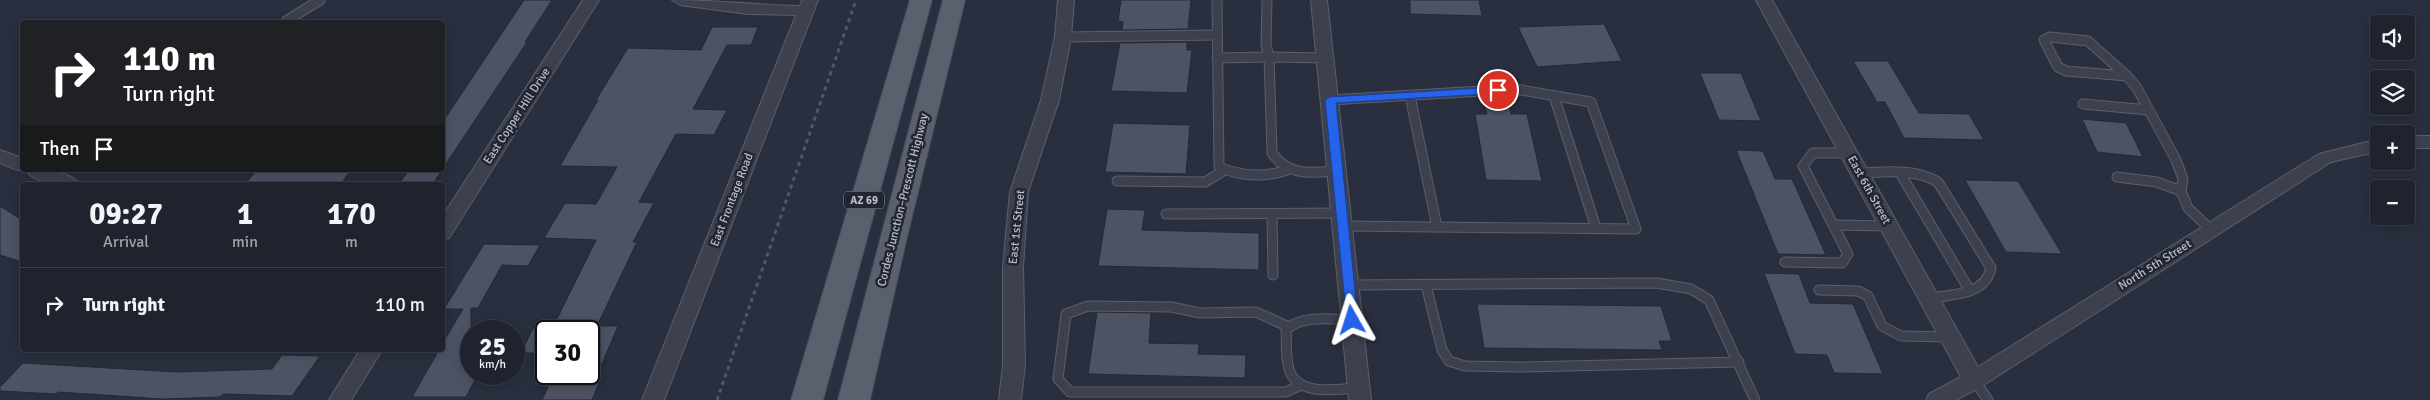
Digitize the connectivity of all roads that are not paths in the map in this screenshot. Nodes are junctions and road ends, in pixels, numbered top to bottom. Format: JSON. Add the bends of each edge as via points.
{"nodes":[{"id":1,"x":320,"y":0,"type":"edge"},
{"id":2,"x":591,"y":0,"type":"edge"},
{"id":3,"x":680,"y":0,"type":"edge"},
{"id":4,"x":921,"y":0,"type":"edge"},
{"id":5,"x":954,"y":0,"type":"edge"},
{"id":6,"x":1066,"y":0,"type":"edge"},
{"id":7,"x":1216,"y":0,"type":"edge"},
{"id":8,"x":1267,"y":0,"type":"edge"},
{"id":9,"x":1319,"y":0,"type":"edge"},
{"id":10,"x":1764,"y":0,"type":"edge"},
{"id":11,"x":808,"y":5,"type":"edge"},
{"id":12,"x":288,"y":20,"type":"edge"},
{"id":13,"x":1217,"y":35,"type":"junction"},
{"id":14,"x":1063,"y":37,"type":"junction"},
{"id":15,"x":1268,"y":57,"type":"junction"},
{"id":16,"x":1217,"y":58,"type":"junction"},
{"id":17,"x":1326,"y":58,"type":"junction"},
{"id":18,"x":2127,"y":76,"type":"junction"},
{"id":19,"x":1410,"y":96,"type":"junction"},
{"id":20,"x":1554,"y":96,"type":"junction"},
{"id":21,"x":1330,"y":100,"type":"junction"},
{"id":22,"x":2084,"y":104,"type":"dead end"},
{"id":23,"x":2149,"y":110,"type":"junction"},
{"id":24,"x":2415,"y":142,"type":"edge"},
{"id":25,"x":2430,"y":142,"type":"edge"},
{"id":26,"x":2370,"y":147,"type":"edge"},
{"id":27,"x":1848,"y":153,"type":"junction"},
{"id":28,"x":0,"y":156,"type":"edge"},
{"id":29,"x":20,"y":164,"type":"edge"},
{"id":30,"x":1225,"y":170,"type":"junction"},
{"id":31,"x":1287,"y":170,"type":"junction"},
{"id":32,"x":1336,"y":171,"type":"junction"},
{"id":33,"x":40,"y":172,"type":"edge"},
{"id":34,"x":1859,"y":172,"type":"junction"},
{"id":35,"x":1900,"y":173,"type":"junction"},
{"id":36,"x":2117,"y":177,"type":"dead end"},
{"id":37,"x":1117,"y":181,"type":"dead end"},
{"id":38,"x":64,"y":182,"type":"edge"},
{"id":39,"x":2181,"y":191,"type":"junction"},
{"id":40,"x":1272,"y":213,"type":"junction"},
{"id":41,"x":1166,"y":214,"type":"dead end"},
{"id":42,"x":1341,"y":219,"type":"junction"},
{"id":43,"x":1833,"y":225,"type":"junction"},
{"id":44,"x":445,"y":226,"type":"edge"},
{"id":45,"x":1889,"y":226,"type":"junction"},
{"id":46,"x":1437,"y":227,"type":"junction"},
{"id":47,"x":1596,"y":228,"type":"junction"},
{"id":48,"x":2211,"y":230,"type":"junction"},
{"id":49,"x":1785,"y":262,"type":"dead end"},
{"id":50,"x":1273,"y":275,"type":"dead end"},
{"id":51,"x":1348,"y":284,"type":"junction"},
{"id":52,"x":1426,"y":285,"type":"junction"},
{"id":53,"x":1819,"y":290,"type":"dead end"},
{"id":54,"x":1970,"y":292,"type":"junction"},
{"id":55,"x":1928,"y":298,"type":"junction"},
{"id":56,"x":1352,"y":320,"type":"junction"},
{"id":57,"x":1289,"y":327,"type":"junction"},
{"id":58,"x":1950,"y":338,"type":"junction"},
{"id":59,"x":370,"y":352,"type":"edge"},
{"id":60,"x":1739,"y":362,"type":"junction"},
{"id":61,"x":1974,"y":380,"type":"junction"},
{"id":62,"x":1301,"y":385,"type":"junction"},
{"id":63,"x":1359,"y":394,"type":"edge"},
{"id":64,"x":340,"y":400,"type":"edge"},
{"id":65,"x":653,"y":400,"type":"edge"},
{"id":66,"x":807,"y":400,"type":"edge"},
{"id":67,"x":854,"y":400,"type":"edge"},
{"id":68,"x":1010,"y":400,"type":"edge"},
{"id":69,"x":1755,"y":400,"type":"edge"},
{"id":70,"x":1937,"y":400,"type":"edge"},
{"id":71,"x":1988,"y":400,"type":"edge"}],
"edges":[{"from":1,"to":12,"type":"lane"},
{"from":2,"to":44,"type":"street","name":"East Copper Hill Drive"},
{"from":3,"to":11,"type":"street","via":[[748,9]]},
{"from":4,"to":66,"type":"main road","number":"AZ 69"},
{"from":5,"to":67,"type":"main road","name":"Cordes Junction–Prescott Highway","number":"AZ 69"},
{"from":6,"to":14,"type":"street","name":"East 1st Street"},
{"from":7,"to":13,"type":"lane"},
{"from":8,"to":15,"type":"lane"},
{"from":9,"to":17,"type":"street"},
{"from":10,"to":27,"type":"street","name":"East 6th Street"},
{"from":11,"to":65,"type":"street","name":"East Frontage Road"},
{"from":13,"to":14,"type":"lane"},
{"from":13,"to":16,"type":"lane"},
{"from":14,"to":68,"type":"street","name":"East 1st Street","via":[[1050,100],[1019,192],[1013,267],[1014,364]]},
{"from":15,"to":16,"type":"lane"},
{"from":15,"to":17,"type":"lane"},
{"from":15,"to":31,"type":"lane","via":[[1272,153],[1278,165]]},
{"from":16,"to":30,"type":"lane","via":[[1219,167]]},
{"from":17,"to":21,"type":"street"},
{"from":18,"to":18,"type":"lane","via":[[2088,41],[2050,37],[2044,40],[2058,67],[2066,71]]},
{"from":18,"to":23,"type":"lane"},
{"from":19,"to":20,"type":"lane","via":[[1515,89]]},
{"from":19,"to":21,"type":"lane"},
{"from":19,"to":46,"type":"lane"},
{"from":20,"to":47,"type":"lane"},
{"from":20,"to":47,"type":"lane","via":[[1591,102],[1636,229]]},
{"from":21,"to":32,"type":"street"},
{"from":22,"to":23,"type":"lane"},
{"from":23,"to":39,"type":"lane","via":[[2181,170]]},
{"from":24,"to":25,"type":"street"},
{"from":26,"to":48,"type":"street","name":"North 5th Street","via":[[2325,158]]},
{"from":27,"to":34,"type":"street","name":"East 6th Street"},
{"from":27,"to":43,"type":"lane","via":[[1813,152],[1803,166]]},
{"from":28,"to":29,"type":"street"},
{"from":30,"to":31,"type":"lane","via":[[1232,174],[1279,174]]},
{"from":30,"to":37,"type":"lane","via":[[1205,182]]},
{"from":31,"to":32,"type":"lane"},
{"from":32,"to":42,"type":"street"},
{"from":33,"to":38,"type":"street"},
{"from":34,"to":35,"type":"lane"},
{"from":34,"to":45,"type":"street","name":"East 6th Street"},
{"from":35,"to":54,"type":"lane"},
{"from":35,"to":54,"type":"lane","via":[[1925,174],[1938,182],[1991,268],[1987,280]]},
{"from":36,"to":39,"type":"lane","via":[[2157,182]]},
{"from":39,"to":48,"type":"lane","via":[[2191,212]]},
{"from":40,"to":41,"type":"lane"},
{"from":40,"to":42,"type":"lane"},
{"from":40,"to":50,"type":"lane"},
{"from":42,"to":46,"type":"lane"},
{"from":42,"to":51,"type":"street"},
{"from":43,"to":45,"type":"lane"},
{"from":43,"to":49,"type":"lane","via":[[1848,254],[1842,263]]},
{"from":45,"to":55,"type":"street","name":"East 6th Street"},
{"from":46,"to":47,"type":"lane"},
{"from":48,"to":61,"type":"street","name":"North 5th Street"},
{"from":51,"to":52,"type":"lane"},
{"from":51,"to":56,"type":"street"},
{"from":52,"to":60,"type":"lane","via":[[1627,283],[1692,289],[1709,300]]},
{"from":52,"to":60,"type":"lane","via":[[1442,350],[1449,361],[1465,366]]},
{"from":53,"to":58,"type":"lane","via":[[1858,291],[1868,296],[1882,326],[1901,336]]},
{"from":54,"to":55,"type":"lane"},
{"from":55,"to":58,"type":"street","name":"East 6th Street"},
{"from":56,"to":57,"type":"lane","via":[[1300,321]]},
{"from":56,"to":63,"type":"street"},
{"from":57,"to":62,"type":"lane","via":[[1286,330],[1289,372],[1293,381]]},
{"from":57,"to":62,"type":"lane","via":[[1256,312],[1200,313],[1171,307],[1088,306],[1066,314],[1058,379],[1070,392],[1286,392]]},
{"from":58,"to":61,"type":"street","name":"East 6th Street"},
{"from":59,"to":64,"type":"street"},
{"from":60,"to":69,"type":"lane"},
{"from":61,"to":70,"type":"street","name":"North 5th Street"},
{"from":61,"to":71,"type":"lane"},
{"from":62,"to":63,"type":"lane"}]}
